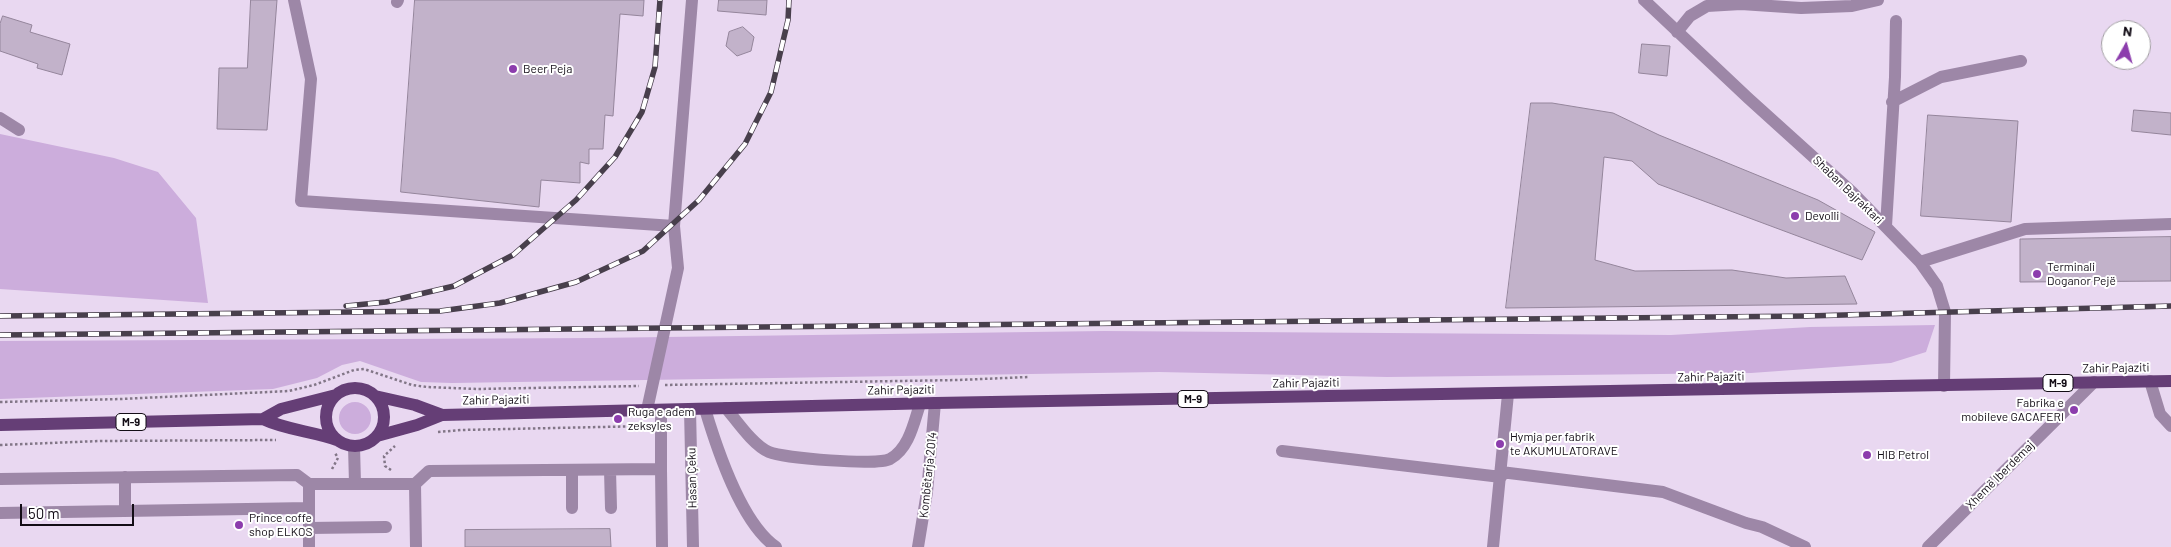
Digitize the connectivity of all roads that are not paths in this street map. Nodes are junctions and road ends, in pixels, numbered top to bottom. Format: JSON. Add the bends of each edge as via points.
{"nodes":[{"id":1,"x":294,"y":0,"type":"edge"},
{"id":2,"x":692,"y":0,"type":"edge"},
{"id":3,"x":1644,"y":0,"type":"edge"},
{"id":4,"x":1878,"y":0,"type":"edge"},
{"id":5,"x":1896,"y":21,"type":"dead end"},
{"id":6,"x":1677,"y":32,"type":"junction"},
{"id":7,"x":2021,"y":61,"type":"dead end"},
{"id":8,"x":1892,"y":102,"type":"junction"},
{"id":9,"x":0,"y":118,"type":"edge"},
{"id":10,"x":19,"y":130,"type":"dead end"},
{"id":11,"x":2171,"y":224,"type":"edge"},
{"id":12,"x":674,"y":226,"type":"junction"},
{"id":13,"x":1886,"y":226,"type":"junction"},
{"id":14,"x":1920,"y":262,"type":"junction"},
{"id":15,"x":2150,"y":381,"type":"junction"},
{"id":16,"x":2171,"y":381,"type":"edge"},
{"id":17,"x":2094,"y":382,"type":"junction"},
{"id":18,"x":1944,"y":386,"type":"junction"},
{"id":19,"x":1508,"y":394,"type":"junction"},
{"id":20,"x":336,"y":395,"type":"junction"},
{"id":21,"x":375,"y":396,"type":"junction"},
{"id":22,"x":935,"y":403,"type":"junction"},
{"id":23,"x":920,"y":404,"type":"junction"},
{"id":24,"x":726,"y":408,"type":"junction"},
{"id":25,"x":690,"y":409,"type":"junction"},
{"id":26,"x":706,"y":409,"type":"junction"},
{"id":27,"x":647,"y":410,"type":"junction"},
{"id":28,"x":661,"y":410,"type":"junction"},
{"id":29,"x":442,"y":415,"type":"junction"},
{"id":30,"x":263,"y":419,"type":"junction"},
{"id":31,"x":0,"y":425,"type":"edge"},
{"id":32,"x":2171,"y":426,"type":"edge"},
{"id":33,"x":377,"y":436,"type":"junction"},
{"id":34,"x":336,"y":445,"type":"junction"},
{"id":35,"x":354,"y":446,"type":"junction"},
{"id":36,"x":1282,"y":451,"type":"dead end"},
{"id":37,"x":662,"y":469,"type":"junction"},
{"id":38,"x":572,"y":470,"type":"junction"},
{"id":39,"x":610,"y":470,"type":"junction"},
{"id":40,"x":1501,"y":475,"type":"junction"},
{"id":41,"x":125,"y":477,"type":"junction"},
{"id":42,"x":0,"y":479,"type":"edge"},
{"id":43,"x":309,"y":484,"type":"junction"},
{"id":44,"x":355,"y":484,"type":"junction"},
{"id":45,"x":415,"y":484,"type":"junction"},
{"id":46,"x":309,"y":508,"type":"junction"},
{"id":47,"x":572,"y":508,"type":"dead end"},
{"id":48,"x":611,"y":508,"type":"dead end"},
{"id":49,"x":125,"y":511,"type":"junction"},
{"id":50,"x":0,"y":513,"type":"edge"},
{"id":51,"x":386,"y":527,"type":"dead end"},
{"id":52,"x":309,"y":528,"type":"junction"},
{"id":53,"x":309,"y":547,"type":"edge"},
{"id":54,"x":416,"y":547,"type":"edge"},
{"id":55,"x":662,"y":547,"type":"edge"},
{"id":56,"x":693,"y":547,"type":"edge"},
{"id":57,"x":776,"y":547,"type":"edge"},
{"id":58,"x":918,"y":547,"type":"edge"},
{"id":59,"x":1494,"y":547,"type":"edge"},
{"id":60,"x":1805,"y":547,"type":"edge"},
{"id":61,"x":1928,"y":547,"type":"edge"}],
"edges":[{"from":1,"to":12,"type":"street","via":[[311,79],[301,201]]},
{"from":2,"to":12,"type":"street"},
{"from":3,"to":6,"type":"street","name":"Shaban Bajraktari"},
{"from":4,"to":6,"type":"street","via":[[1852,6],[1801,8],[1741,4],[1707,6],[1690,16]]},
{"from":5,"to":8,"type":"street"},
{"from":6,"to":13,"type":"street","name":"Shaban Bajraktari"},
{"from":7,"to":8,"type":"street","via":[[1941,77]]},
{"from":8,"to":13,"type":"street"},
{"from":9,"to":10,"type":"street"},
{"from":11,"to":14,"type":"street","via":[[2025,229]]},
{"from":12,"to":27,"type":"street","via":[[678,268]]},
{"from":13,"to":14,"type":"street","name":"Shaban Bajraktari"},
{"from":14,"to":18,"type":"street","name":"Shaban Bajraktari","via":[[1936,286],[1945,312]]},
{"from":15,"to":16,"type":"main road","name":"Zahir Pajaziti","number":"M-9"},
{"from":15,"to":17,"type":"main road","name":"Zahir Pajaziti","number":"M-9"},
{"from":15,"to":32,"type":"street","via":[[2160,414]]},
{"from":17,"to":18,"type":"main road","name":"Zahir Pajaziti","number":"M-9"},
{"from":17,"to":61,"type":"street","name":"Xhemë Iberdemaj"},
{"from":18,"to":19,"type":"main road","name":"Zahir Pajaziti","number":"M-9"},
{"from":19,"to":22,"type":"main road","name":"Zahir Pajaziti","number":"M-9"},
{"from":19,"to":40,"type":"street"},
{"from":20,"to":21,"type":"main road","number":"M-9","via":[[352,388]]},
{"from":20,"to":30,"type":"main road","number":"M-9","via":[[281,409]]},
{"from":20,"to":34,"type":"main road","via":[[327,409],[326,418]]},
{"from":21,"to":29,"type":"main road","name":"Zahir Pajaziti","number":"M-9","via":[[416,405]]},
{"from":21,"to":33,"type":"main road","via":[[384,410],[383,427]]},
{"from":22,"to":23,"type":"main road","name":"Zahir Pajaziti","number":"M-9"},
{"from":22,"to":58,"type":"street","name":"Kombëtarja 2014"},
{"from":23,"to":24,"type":"main road","name":"Zahir Pajaziti","number":"M-9"},
{"from":23,"to":24,"type":"street","via":[[904,447],[889,460],[872,461],[799,458],[768,451]]},
{"from":24,"to":26,"type":"main road","name":"Zahir Pajaziti","number":"M-9"},
{"from":25,"to":26,"type":"main road","name":"Zahir Pajaziti","number":"M-9"},
{"from":25,"to":28,"type":"main road","name":"Zahir Pajaziti","number":"M-9"},
{"from":25,"to":56,"type":"street","name":"Hasan Çeku"},
{"from":26,"to":57,"type":"street","via":[[717,447],[737,492],[755,526]]},
{"from":27,"to":28,"type":"main road","name":"Zahir Pajaziti","number":"M-9"},
{"from":27,"to":29,"type":"main road","name":"Zahir Pajaziti","number":"M-9"},
{"from":28,"to":37,"type":"street"},
{"from":29,"to":33,"type":"main road","name":"Zahir Pajaziti","number":"M-9"},
{"from":30,"to":31,"type":"main road","number":"M-9"},
{"from":30,"to":34,"type":"main road","number":"M-9","via":[[280,427],[304,430]]},
{"from":33,"to":35,"type":"main road","number":"M-9"},
{"from":34,"to":35,"type":"main road","number":"M-9"},
{"from":35,"to":44,"type":"street"},
{"from":36,"to":40,"type":"street"},
{"from":37,"to":39,"type":"street"},
{"from":37,"to":55,"type":"street"},
{"from":38,"to":39,"type":"street"},
{"from":38,"to":45,"type":"street","via":[[430,471]]},
{"from":38,"to":47,"type":"street"},
{"from":39,"to":48,"type":"street"},
{"from":40,"to":59,"type":"street"},
{"from":40,"to":60,"type":"street","via":[[1663,492],[1762,527]]},
{"from":41,"to":42,"type":"street"},
{"from":41,"to":43,"type":"street","via":[[297,475]]},
{"from":41,"to":49,"type":"street"},
{"from":43,"to":44,"type":"street"},
{"from":43,"to":46,"type":"street"},
{"from":44,"to":45,"type":"street"},
{"from":45,"to":54,"type":"street"},
{"from":46,"to":49,"type":"street"},
{"from":46,"to":52,"type":"street"},
{"from":49,"to":50,"type":"street"},
{"from":51,"to":52,"type":"street"},
{"from":52,"to":53,"type":"street"}]}
